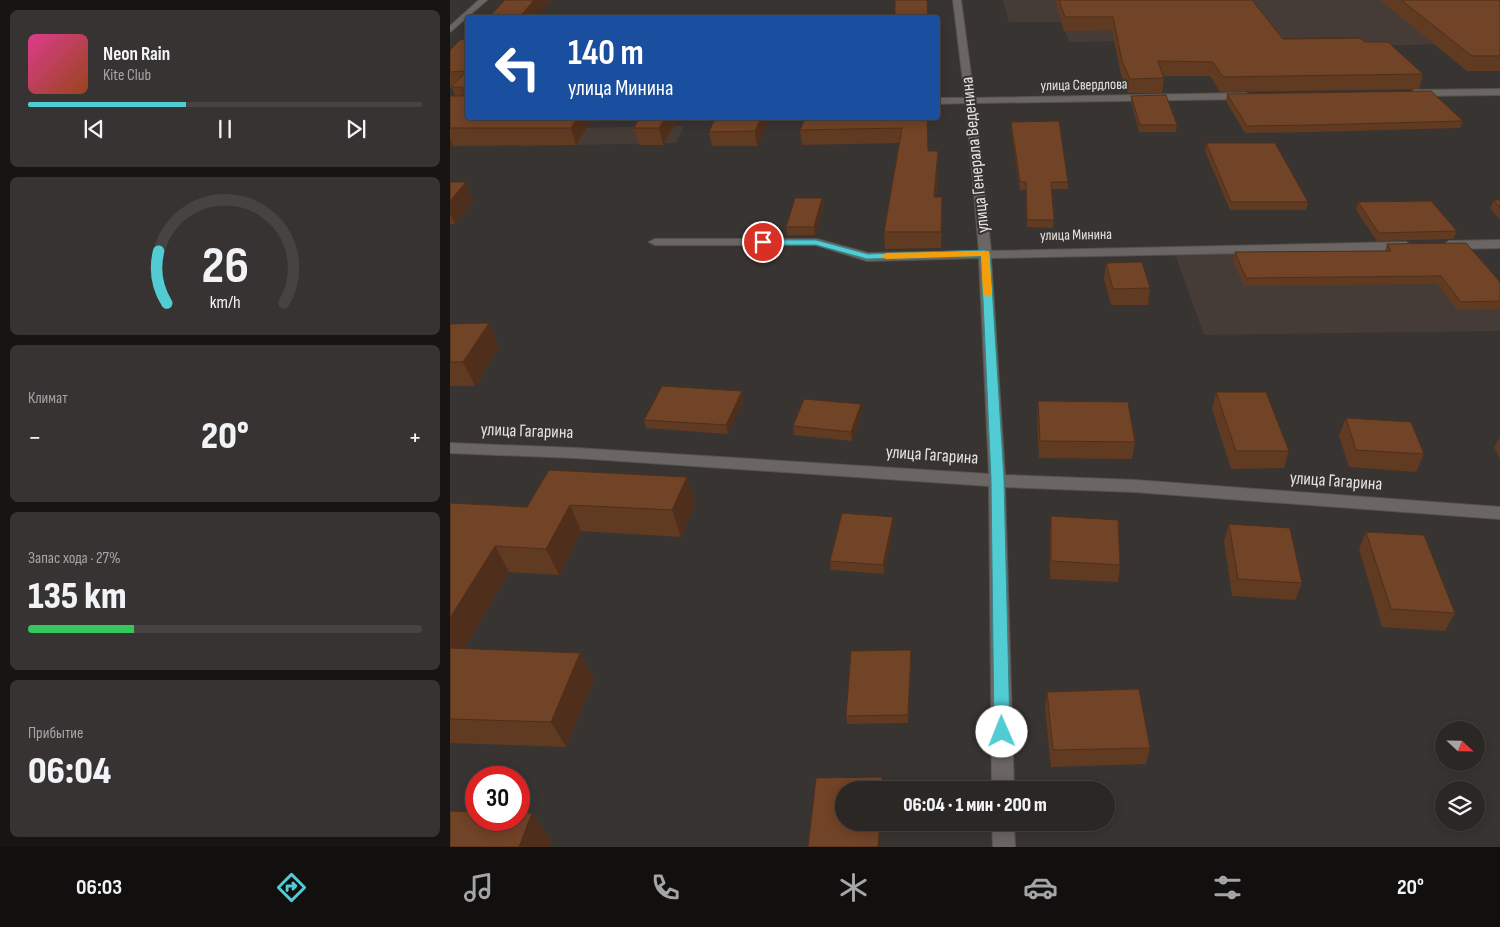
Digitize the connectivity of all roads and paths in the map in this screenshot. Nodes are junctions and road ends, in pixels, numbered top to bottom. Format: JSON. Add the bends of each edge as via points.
{"nodes":[{"id":1,"x":483,"y":0,"type":"edge"},
{"id":2,"x":957,"y":0,"type":"edge"},
{"id":3,"x":466,"y":15,"type":"edge"},
{"id":4,"x":465,"y":16,"type":"edge"},
{"id":5,"x":450,"y":30,"type":"edge"},
{"id":6,"x":1500,"y":92,"type":"edge"},
{"id":7,"x":1400,"y":94,"type":"edge"},
{"id":8,"x":1261,"y":96,"type":"edge"},
{"id":9,"x":940,"y":101,"type":"edge"},
{"id":10,"x":971,"y":101,"type":"junction"},
{"id":11,"x":656,"y":242,"type":"dead end"},
{"id":12,"x":1500,"y":244,"type":"edge"},
{"id":13,"x":1441,"y":245,"type":"edge"},
{"id":14,"x":1421,"y":246,"type":"edge"},
{"id":15,"x":985,"y":253,"type":"junction"},
{"id":16,"x":450,"y":448,"type":"edge"},
{"id":17,"x":998,"y":479,"type":"junction"},
{"id":18,"x":1500,"y":513,"type":"edge"},
{"id":19,"x":1003,"y":781,"type":"edge"},
{"id":20,"x":1003,"y":831,"type":"edge"},
{"id":21,"x":1004,"y":847,"type":"edge"}],
"edges":[{"from":1,"to":3,"type":"street"},
{"from":2,"to":10,"type":"street","name":"улица Генерала Веденина"},
{"from":4,"to":5,"type":"street"},
{"from":6,"to":7,"type":"street"},
{"from":8,"to":10,"type":"street","name":"улица Свердлова"},
{"from":9,"to":10,"type":"street","name":"улица Свердлова"},
{"from":10,"to":15,"type":"street","name":"улица Генерала Веденина"},
{"from":11,"to":15,"type":"street","name":"улица Минина","via":[[816,242],[867,257]]},
{"from":12,"to":13,"type":"street"},
{"from":14,"to":15,"type":"street","name":"улица Минина"},
{"from":15,"to":17,"type":"street","name":"улица Генерала Веденина"},
{"from":16,"to":17,"type":"street","name":"улица Гагарина"},
{"from":17,"to":18,"type":"street","name":"улица Гагарина"},
{"from":17,"to":19,"type":"street","name":"улица Генерала Веденина"},
{"from":20,"to":21,"type":"street"}]}
